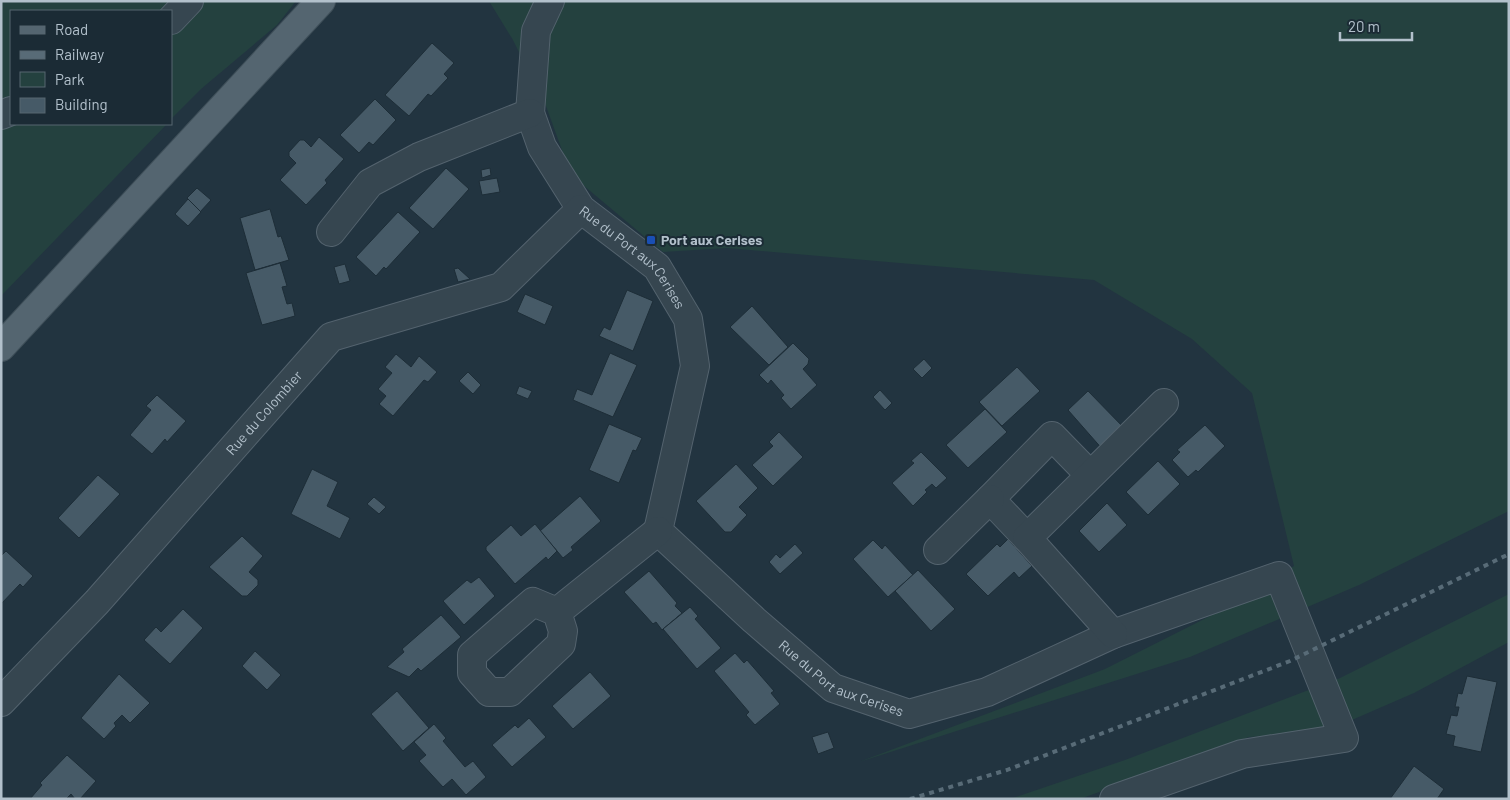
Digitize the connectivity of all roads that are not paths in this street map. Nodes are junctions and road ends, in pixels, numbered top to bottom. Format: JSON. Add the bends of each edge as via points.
{"nodes":[{"id":1,"x":189,"y":1,"type":"edge"},
{"id":2,"x":313,"y":1,"type":"edge"},
{"id":3,"x":320,"y":1,"type":"edge"},
{"id":4,"x":550,"y":1,"type":"edge"},
{"id":5,"x":172,"y":19,"type":"edge"},
{"id":6,"x":289,"y":36,"type":"junction"},
{"id":7,"x":530,"y":113,"type":"junction"},
{"id":8,"x":581,"y":209,"type":"junction"},
{"id":9,"x":331,"y":232,"type":"dead end"},
{"id":10,"x":1,"y":347,"type":"edge"},
{"id":11,"x":1164,"y":403,"type":"dead end"},
{"id":12,"x":1090,"y":475,"type":"junction"},
{"id":13,"x":990,"y":499,"type":"junction"},
{"id":14,"x":658,"y":531,"type":"junction"},
{"id":15,"x":1027,"y":538,"type":"junction"},
{"id":16,"x":938,"y":550,"type":"dead end"},
{"id":17,"x":557,"y":612,"type":"dead end"},
{"id":18,"x":1113,"y":634,"type":"junction"},
{"id":19,"x":1,"y":702,"type":"edge"},
{"id":20,"x":1114,"y":799,"type":"edge"}],
"edges":[{"from":1,"to":5,"type":"street"},
{"from":2,"to":6,"type":"main road"},
{"from":3,"to":6,"type":"main road"},
{"from":4,"to":7,"type":"street","name":"Rue du Port aux Cerises","via":[[536,31]]},
{"from":6,"to":10,"type":"main road"},
{"from":7,"to":8,"type":"street","name":"Rue du Port aux Cerises","via":[[542,147]]},
{"from":7,"to":9,"type":"street","via":[[419,157],[370,183]]},
{"from":8,"to":14,"type":"street","name":"Rue du Port aux Cerises","via":[[657,267],[688,319],[695,366]]},
{"from":8,"to":19,"type":"street","name":"Rue du Colombier","via":[[501,287],[331,337],[97,602]]},
{"from":11,"to":12,"type":"street"},
{"from":12,"to":13,"type":"street","via":[[1052,436]]},
{"from":12,"to":15,"type":"street"},
{"from":13,"to":15,"type":"street"},
{"from":13,"to":16,"type":"street"},
{"from":14,"to":17,"type":"street"},
{"from":14,"to":18,"type":"street","name":"Rue du Port aux Cerises","via":[[833,688],[909,714],[987,692]]},
{"from":15,"to":18,"type":"street"},
{"from":18,"to":20,"type":"street","name":"Rue du Port aux Cerises","via":[[1279,576],[1344,738],[1242,754]]}]}
